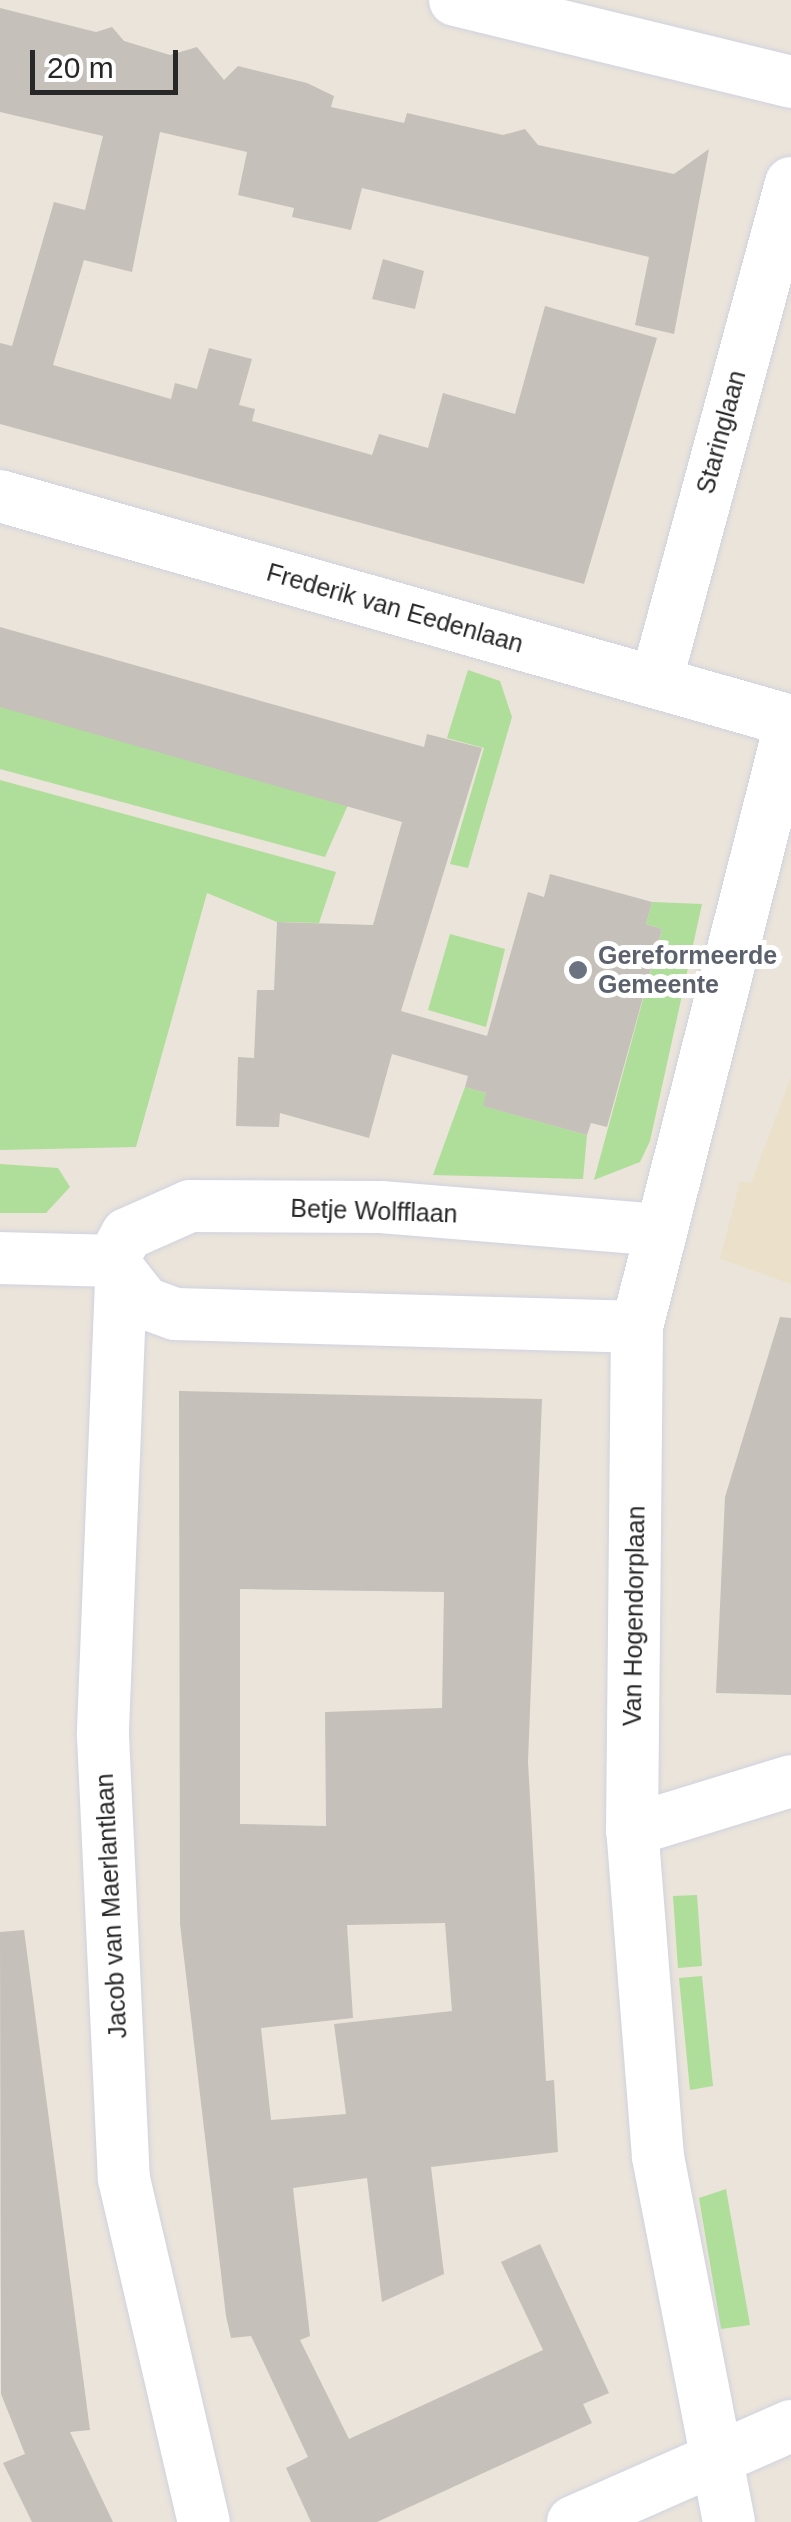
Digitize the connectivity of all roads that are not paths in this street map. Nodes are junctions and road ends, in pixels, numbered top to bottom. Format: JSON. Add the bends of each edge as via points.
{"nodes":[{"id":1,"x":456,"y":0,"type":"edge"},
{"id":2,"x":791,"y":82,"type":"edge"},
{"id":3,"x":791,"y":184,"type":"edge"},
{"id":4,"x":0,"y":496,"type":"edge"},
{"id":5,"x":656,"y":682,"type":"junction"},
{"id":6,"x":791,"y":721,"type":"edge"},
{"id":7,"x":659,"y":1230,"type":"junction"},
{"id":8,"x":0,"y":1258,"type":"edge"},
{"id":9,"x":117,"y":1271,"type":"junction"},
{"id":10,"x":637,"y":1327,"type":"junction"},
{"id":11,"x":791,"y":1780,"type":"edge"},
{"id":12,"x":632,"y":1830,"type":"junction"},
{"id":13,"x":791,"y":2426,"type":"edge"},
{"id":14,"x":714,"y":2458,"type":"junction"},
{"id":15,"x":204,"y":2522,"type":"edge"},
{"id":16,"x":572,"y":2522,"type":"edge"},
{"id":17,"x":729,"y":2522,"type":"edge"}],
"edges":[{"from":1,"to":2,"type":"street"},
{"from":3,"to":5,"type":"street","name":"Staringlaan"},
{"from":4,"to":5,"type":"street","name":"Frederik van Eedenlaan"},
{"from":5,"to":6,"type":"street","name":"Frederik van Eedenlaan"},
{"from":6,"to":7,"type":"street","name":"Van Hogendorplaan"},
{"from":7,"to":9,"type":"street","name":"Betje Wolfflaan","via":[[381,1208],[190,1206],[127,1234]]},
{"from":7,"to":10,"type":"street","name":"Van Hogendorplaan"},
{"from":8,"to":9,"type":"street"},
{"from":9,"to":10,"type":"street","via":[[145,1303],[175,1314]]},
{"from":9,"to":15,"type":"street","name":"Jacob van Maerlantlaan","via":[[104,1736],[124,2179]]},
{"from":10,"to":12,"type":"street","name":"Van Hogendorplaan"},
{"from":11,"to":12,"type":"street"},
{"from":12,"to":14,"type":"street","name":"Van Hogendorplaan","via":[[658,2157]]},
{"from":13,"to":14,"type":"street"},
{"from":14,"to":16,"type":"street"},
{"from":14,"to":17,"type":"street","name":"Van Hogendorplaan"}]}
